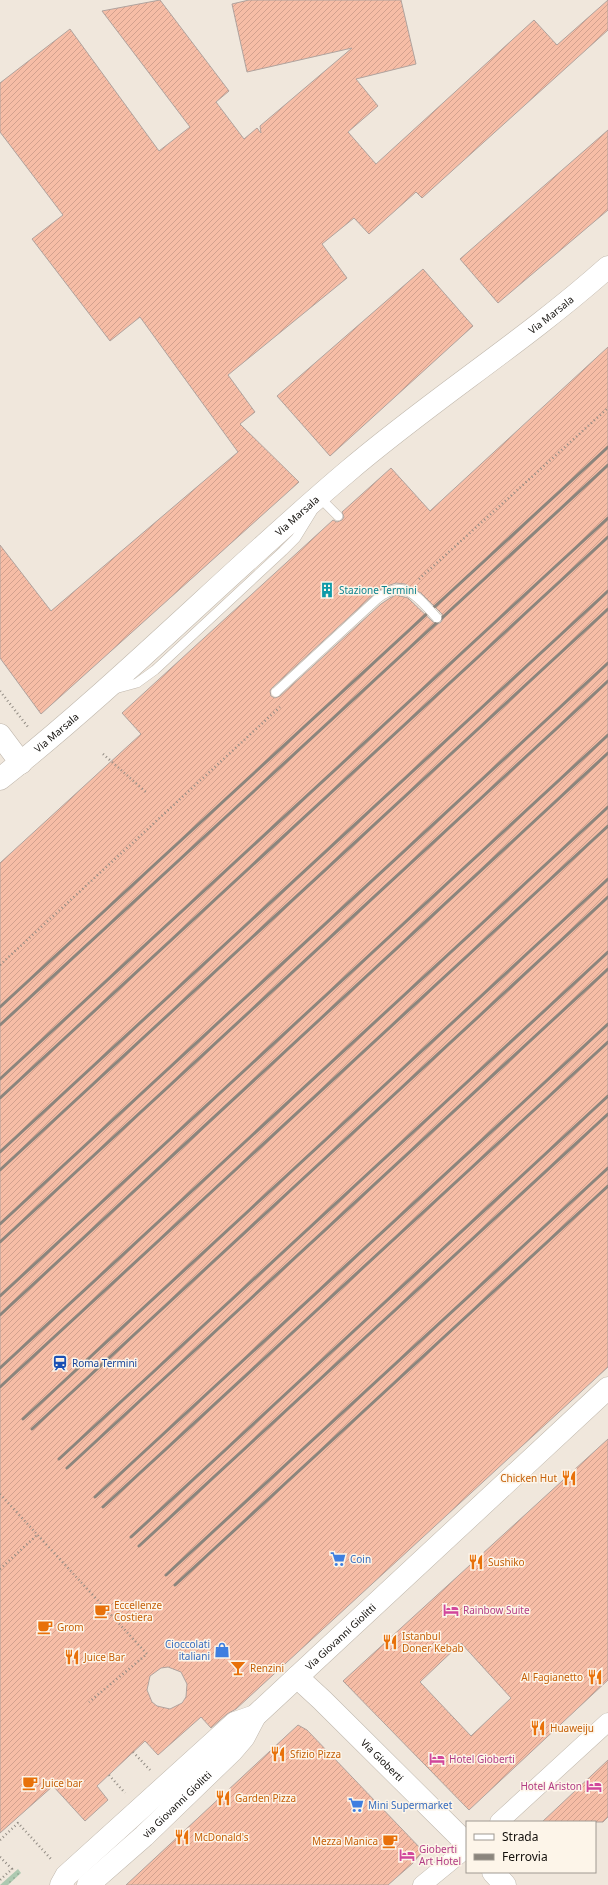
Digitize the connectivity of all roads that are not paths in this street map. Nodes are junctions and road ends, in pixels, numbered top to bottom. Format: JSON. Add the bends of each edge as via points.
{"nodes":[{"id":1,"x":608,"y":267,"type":"edge"},
{"id":2,"x":319,"y":497,"type":"junction"},
{"id":3,"x":338,"y":516,"type":"dead end"},
{"id":4,"x":438,"y":618,"type":"dead end"},
{"id":5,"x":276,"y":692,"type":"dead end"},
{"id":6,"x":0,"y":735,"type":"edge"},
{"id":7,"x":21,"y":762,"type":"junction"},
{"id":8,"x":0,"y":780,"type":"edge"},
{"id":9,"x":608,"y":1388,"type":"edge"},
{"id":10,"x":297,"y":1678,"type":"junction"},
{"id":11,"x":255,"y":1716,"type":"junction"},
{"id":12,"x":608,"y":1722,"type":"edge"},
{"id":13,"x":500,"y":1821,"type":"edge"},
{"id":14,"x":466,"y":1843,"type":"edge"},
{"id":15,"x":466,"y":1849,"type":"edge"},
{"id":16,"x":494,"y":1873,"type":"edge"},
{"id":17,"x":60,"y":1874,"type":"edge"},
{"id":18,"x":88,"y":1885,"type":"edge"},
{"id":19,"x":422,"y":1885,"type":"edge"},
{"id":20,"x":505,"y":1885,"type":"edge"}],
"edges":[{"from":1,"to":2,"type":"main road","name":"Via Marsala","via":[[550,317],[489,360],[384,442]]},
{"from":2,"to":3,"type":"lane"},
{"from":2,"to":7,"type":"main road","name":"Via Marsala"},
{"from":4,"to":5,"type":"lane","bridge":true,"via":[[412,592],[400,589],[388,591]]},
{"from":6,"to":7,"type":"main road"},
{"from":7,"to":8,"type":"main road","name":"Via Marsala"},
{"from":9,"to":10,"type":"main road","name":"Via Giovanni Giolitti"},
{"from":10,"to":11,"type":"main road","name":"Via Giovanni Giolitti"},
{"from":10,"to":14,"type":"main road","name":"Via Gioberti"},
{"from":11,"to":17,"type":"main road","name":"Via Giovanni Giolitti","via":[[235,1723]]},
{"from":11,"to":18,"type":"main road","name":"via Giovanni Giolitti","via":[[244,1737],[232,1751],[144,1836]]},
{"from":12,"to":13,"type":"street"},
{"from":15,"to":19,"type":"street"},
{"from":16,"to":20,"type":"main road"}]}
